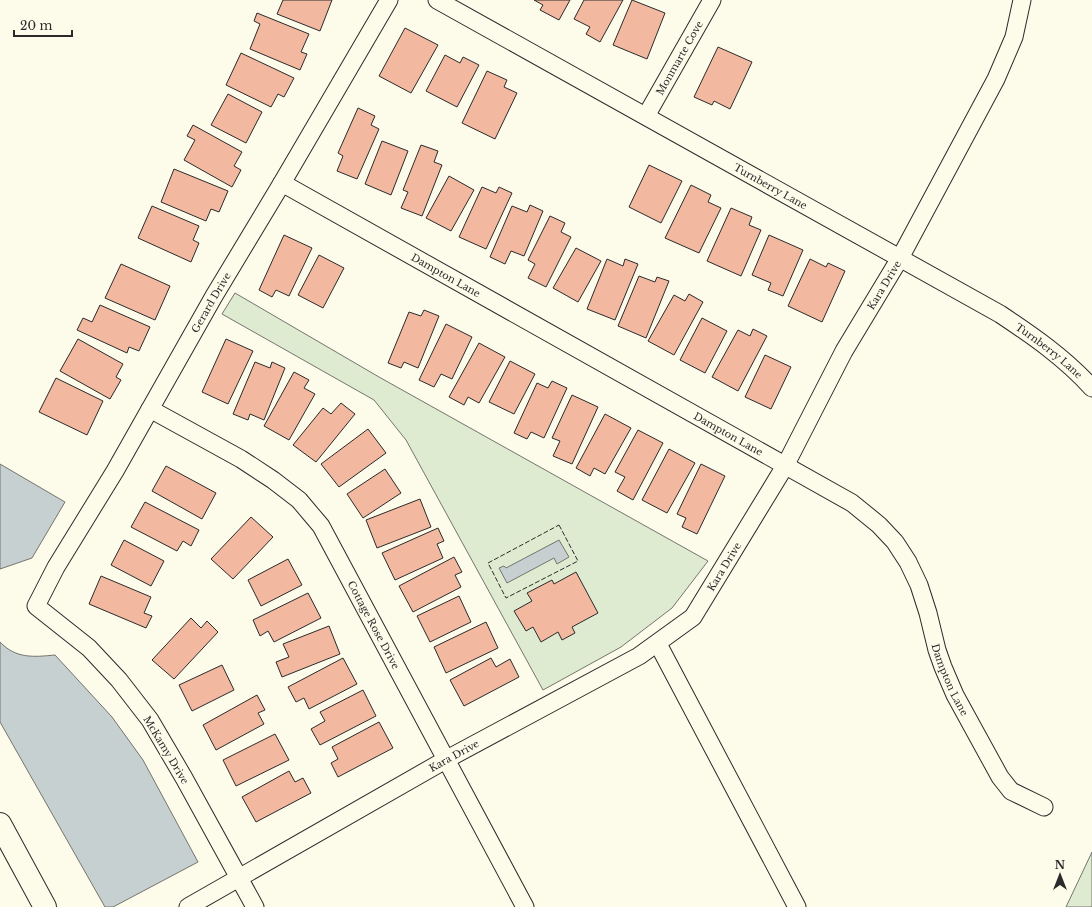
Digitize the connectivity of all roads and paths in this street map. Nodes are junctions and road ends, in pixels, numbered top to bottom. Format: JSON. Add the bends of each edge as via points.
{"nodes":[{"id":1,"x":389,"y":0,"type":"edge"},
{"id":2,"x":438,"y":0,"type":"edge"},
{"id":3,"x":712,"y":0,"type":"edge"},
{"id":4,"x":1022,"y":0,"type":"edge"},
{"id":5,"x":646,"y":116,"type":"junction"},
{"id":6,"x":282,"y":183,"type":"junction"},
{"id":7,"x":900,"y":258,"type":"junction"},
{"id":8,"x":1092,"y":388,"type":"edge"},
{"id":9,"x":150,"y":409,"type":"junction"},
{"id":10,"x":785,"y":466,"type":"junction"},
{"id":11,"x":36,"y":606,"type":"joint"},
{"id":12,"x":658,"y":644,"type":"junction"},
{"id":13,"x":447,"y":759,"type":"junction"},
{"id":14,"x":1044,"y":807,"type":"dead end"},
{"id":15,"x":0,"y":824,"type":"edge"},
{"id":16,"x":239,"y":878,"type":"junction"},
{"id":17,"x":45,"y":907,"type":"edge"},
{"id":18,"x":188,"y":907,"type":"edge"},
{"id":19,"x":255,"y":907,"type":"edge"},
{"id":20,"x":525,"y":907,"type":"edge"},
{"id":21,"x":797,"y":907,"type":"edge"}],
"edges":[{"from":1,"to":6,"type":"street","name":"Gerard Drive"},
{"from":2,"to":5,"type":"street","name":"Turnberry Lane"},
{"from":3,"to":5,"type":"street","name":"Monmarte Cove"},
{"from":4,"to":7,"type":"street","name":"Kara Drive","via":[[1014,37],[996,80]]},
{"from":5,"to":7,"type":"street","name":"Turnberry Lane"},
{"from":6,"to":9,"type":"street","name":"Gerard Drive"},
{"from":6,"to":10,"type":"street","name":"Dampton Lane"},
{"from":7,"to":8,"type":"street","name":"Turnberry Lane","via":[[1029,333],[1062,358]]},
{"from":7,"to":10,"type":"street","name":"Kara Drive","via":[[844,351]]},
{"from":9,"to":11,"type":"street","name":"Gerard Drive","via":[[56,567]]},
{"from":9,"to":13,"type":"street","name":"Cottage Rose Drive","via":[[241,459],[299,500],[321,526]]},
{"from":10,"to":12,"type":"street","name":"Kara Drive","via":[[693,617]]},
{"from":10,"to":14,"type":"street","name":"Dampton Lane","via":[[852,503],[895,542],[908,562],[918,586],[939,656],[955,695],[1000,777],[1011,791]]},
{"from":11,"to":16,"type":"street","name":"McKamy Drive","via":[[89,648],[119,680],[150,720]]},
{"from":12,"to":13,"type":"street","name":"Kara Drive"},
{"from":12,"to":21,"type":"street"},
{"from":13,"to":16,"type":"street","name":"Kara Drive"},
{"from":13,"to":20,"type":"street","name":"Cottage Rose Drive"},
{"from":15,"to":17,"type":"street"},
{"from":16,"to":18,"type":"street","name":"Kara Drive"},
{"from":16,"to":19,"type":"street","name":"McKamy Drive"}]}
